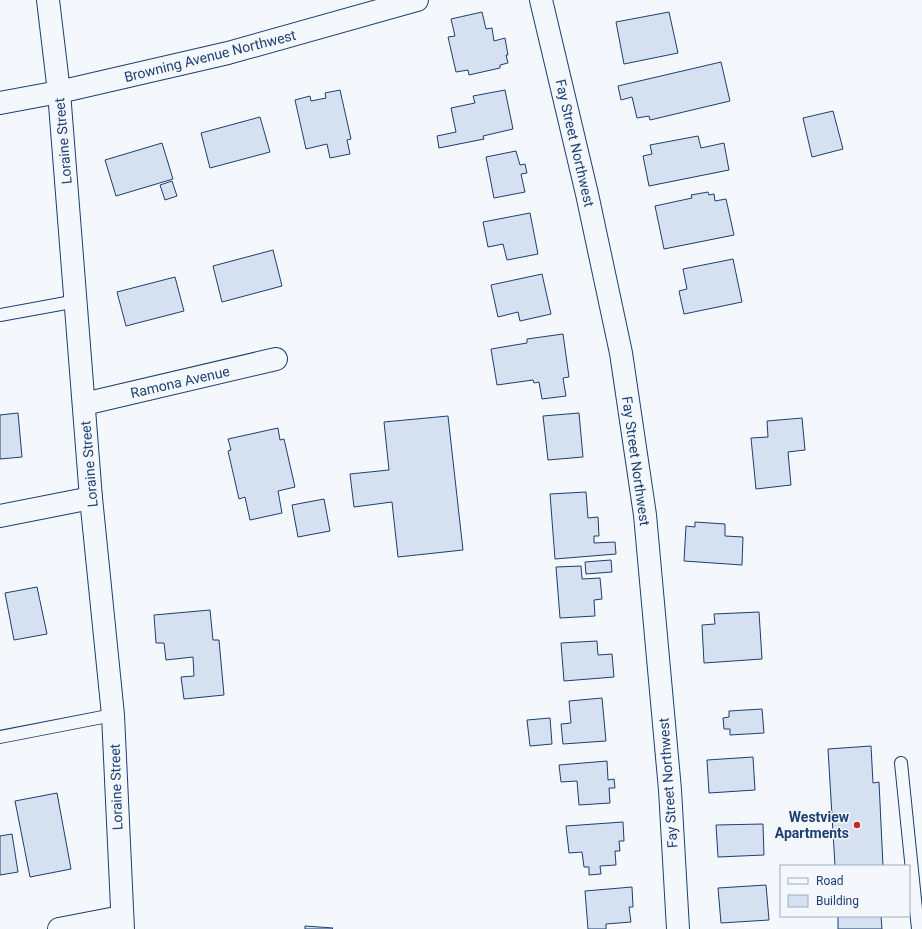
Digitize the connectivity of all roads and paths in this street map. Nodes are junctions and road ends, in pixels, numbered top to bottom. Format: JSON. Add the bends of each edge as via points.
{"nodes":[{"id":1,"x":48,"y":0,"type":"edge"},
{"id":2,"x":417,"y":0,"type":"edge"},
{"id":3,"x":541,"y":0,"type":"edge"},
{"id":4,"x":59,"y":92,"type":"junction"},
{"id":5,"x":0,"y":103,"type":"edge"},
{"id":6,"x":77,"y":301,"type":"junction"},
{"id":7,"x":0,"y":315,"type":"edge"},
{"id":8,"x":276,"y":359,"type":"dead end"},
{"id":9,"x":84,"y":404,"type":"junction"},
{"id":10,"x":91,"y":498,"type":"junction"},
{"id":11,"x":0,"y":516,"type":"edge"},
{"id":12,"x":113,"y":715,"type":"junction"},
{"id":13,"x":0,"y":737,"type":"edge"},
{"id":14,"x":901,"y":763,"type":"dead end"},
{"id":15,"x":122,"y":923,"type":"edge"},
{"id":16,"x":59,"y":929,"type":"edge"},
{"id":17,"x":678,"y":929,"type":"edge"},
{"id":18,"x":918,"y":929,"type":"edge"}],
"edges":[{"from":1,"to":4,"type":"street","name":"Loraine Street"},
{"from":2,"to":4,"type":"street","name":"Browning Avenue Northwest","via":[[228,53]]},
{"from":3,"to":17,"type":"street","name":"Fay Street Northwest","via":[[621,353],[645,515],[670,790]]},
{"from":4,"to":5,"type":"street","name":"Browning Avenue Northwest"},
{"from":4,"to":6,"type":"street","name":"Loraine Street"},
{"from":6,"to":7,"type":"lane"},
{"from":6,"to":9,"type":"street","name":"Loraine Street"},
{"from":8,"to":9,"type":"street","name":"Ramona Avenue"},
{"from":9,"to":10,"type":"street","name":"Loraine Street"},
{"from":10,"to":11,"type":"street"},
{"from":10,"to":12,"type":"street","name":"Loraine Street"},
{"from":12,"to":13,"type":"lane"},
{"from":12,"to":15,"type":"street","name":"Loraine Street"},
{"from":14,"to":18,"type":"lane"},
{"from":15,"to":16,"type":"street"}]}
